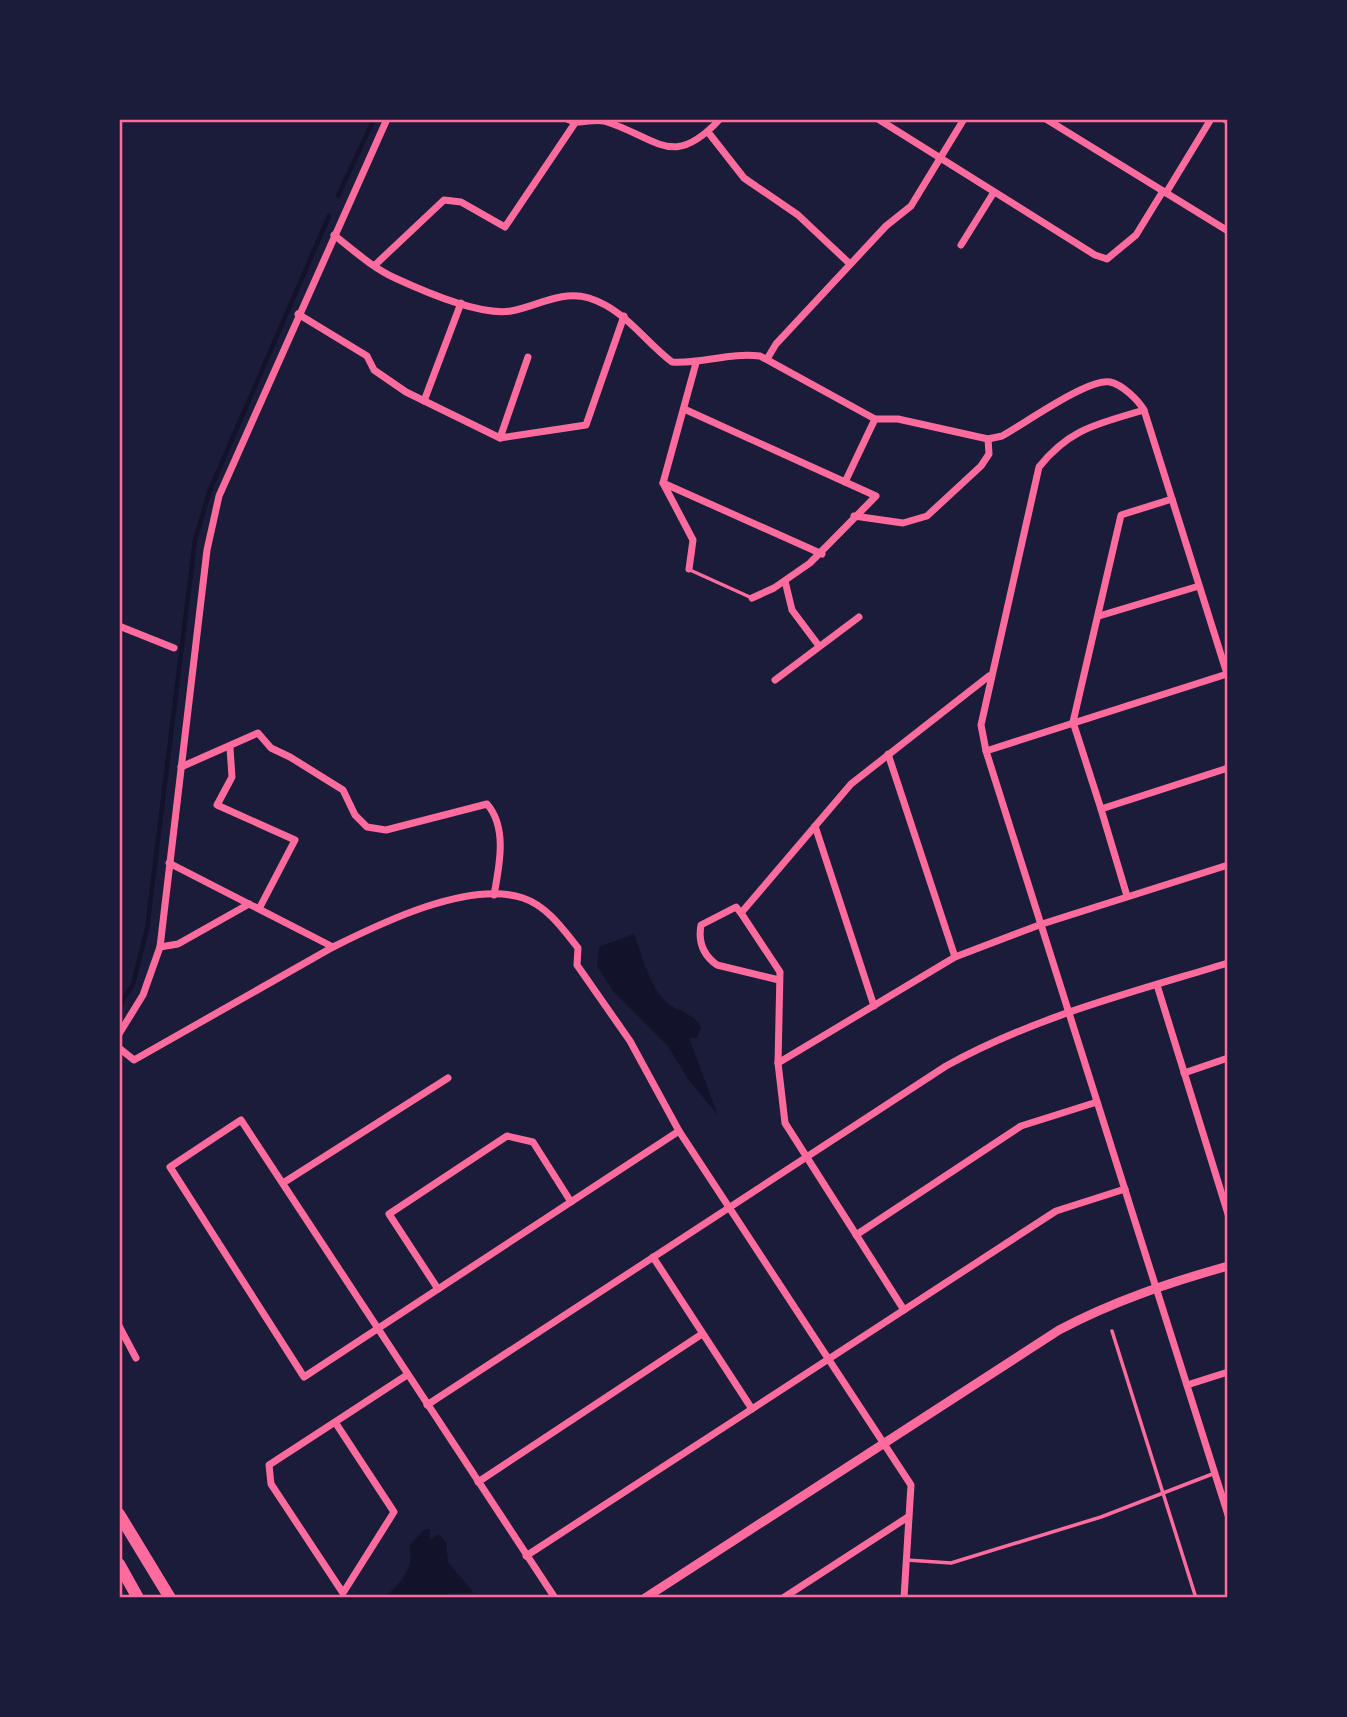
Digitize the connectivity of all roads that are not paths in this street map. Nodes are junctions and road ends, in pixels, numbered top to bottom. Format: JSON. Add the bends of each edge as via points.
{"nodes":[{"id":1,"x":387,"y":119,"type":"edge"},
{"id":2,"x":720,"y":119,"type":"edge"},
{"id":3,"x":878,"y":119,"type":"edge"},
{"id":4,"x":964,"y":119,"type":"edge"},
{"id":5,"x":1046,"y":119,"type":"edge"},
{"id":6,"x":1211,"y":119,"type":"edge"},
{"id":7,"x":571,"y":121,"type":"edge"},
{"id":8,"x":708,"y":132,"type":"junction"},
{"id":9,"x":941,"y":157,"type":"junction"},
{"id":10,"x":994,"y":192,"type":"junction"},
{"id":11,"x":1164,"y":192,"type":"junction"},
{"id":12,"x":1228,"y":231,"type":"edge"},
{"id":13,"x":334,"y":235,"type":"junction"},
{"id":14,"x":961,"y":245,"type":"dead end"},
{"id":15,"x":849,"y":264,"type":"junction"},
{"id":16,"x":375,"y":265,"type":"junction"},
{"id":17,"x":460,"y":303,"type":"junction"},
{"id":18,"x":298,"y":314,"type":"junction"},
{"id":19,"x":624,"y":316,"type":"junction"},
{"id":20,"x":528,"y":357,"type":"dead end"},
{"id":21,"x":767,"y":359,"type":"junction"},
{"id":22,"x":696,"y":363,"type":"junction"},
{"id":23,"x":424,"y":401,"type":"junction"},
{"id":24,"x":684,"y":409,"type":"junction"},
{"id":25,"x":1144,"y":411,"type":"junction"},
{"id":26,"x":875,"y":419,"type":"junction"},
{"id":27,"x":500,"y":438,"type":"junction"},
{"id":28,"x":988,"y":439,"type":"junction"},
{"id":29,"x":845,"y":482,"type":"junction"},
{"id":30,"x":663,"y":483,"type":"junction"},
{"id":31,"x":1172,"y":499,"type":"junction"},
{"id":32,"x":854,"y":516,"type":"junction"},
{"id":33,"x":822,"y":554,"type":"junction"},
{"id":34,"x":689,"y":569,"type":"joint"},
{"id":35,"x":785,"y":581,"type":"junction"},
{"id":36,"x":1199,"y":586,"type":"junction"},
{"id":37,"x":752,"y":598,"type":"joint"},
{"id":38,"x":1098,"y":616,"type":"junction"},
{"id":39,"x":859,"y":617,"type":"dead end"},
{"id":40,"x":119,"y":626,"type":"edge"},
{"id":41,"x":819,"y":646,"type":"junction"},
{"id":42,"x":174,"y":648,"type":"dead end"},
{"id":43,"x":990,"y":675,"type":"junction"},
{"id":44,"x":1227,"y":675,"type":"edge"},
{"id":45,"x":775,"y":680,"type":"dead end"},
{"id":46,"x":1073,"y":722,"type":"junction"},
{"id":47,"x":229,"y":748,"type":"junction"},
{"id":48,"x":986,"y":751,"type":"junction"},
{"id":49,"x":888,"y":754,"type":"junction"},
{"id":50,"x":181,"y":767,"type":"junction"},
{"id":51,"x":1228,"y":768,"type":"edge"},
{"id":52,"x":1101,"y":809,"type":"junction"},
{"id":53,"x":816,"y":826,"type":"junction"},
{"id":54,"x":169,"y":863,"type":"junction"},
{"id":55,"x":1228,"y":865,"type":"edge"},
{"id":56,"x":494,"y":895,"type":"junction"},
{"id":57,"x":1127,"y":895,"type":"junction"},
{"id":58,"x":249,"y":904,"type":"junction"},
{"id":59,"x":260,"y":908,"type":"junction"},
{"id":60,"x":741,"y":913,"type":"junction"},
{"id":61,"x":1042,"y":923,"type":"junction"},
{"id":62,"x":160,"y":947,"type":"junction"},
{"id":63,"x":333,"y":947,"type":"junction"},
{"id":64,"x":955,"y":957,"type":"junction"},
{"id":65,"x":1228,"y":963,"type":"edge"},
{"id":66,"x":779,"y":980,"type":"junction"},
{"id":67,"x":1157,"y":985,"type":"junction"},
{"id":68,"x":874,"y":1006,"type":"junction"},
{"id":69,"x":1069,"y":1012,"type":"junction"},
{"id":70,"x":119,"y":1034,"type":"edge"},
{"id":71,"x":119,"y":1048,"type":"edge"},
{"id":72,"x":1228,"y":1058,"type":"edge"},
{"id":73,"x":778,"y":1063,"type":"junction"},
{"id":74,"x":1184,"y":1073,"type":"junction"},
{"id":75,"x":448,"y":1078,"type":"dead end"},
{"id":76,"x":1097,"y":1102,"type":"junction"},
{"id":77,"x":679,"y":1131,"type":"junction"},
{"id":78,"x":806,"y":1157,"type":"junction"},
{"id":79,"x":282,"y":1183,"type":"junction"},
{"id":80,"x":1125,"y":1189,"type":"junction"},
{"id":81,"x":571,"y":1202,"type":"junction"},
{"id":82,"x":730,"y":1208,"type":"junction"},
{"id":83,"x":1228,"y":1214,"type":"edge"},
{"id":84,"x":856,"y":1235,"type":"junction"},
{"id":85,"x":653,"y":1257,"type":"junction"},
{"id":86,"x":1228,"y":1266,"type":"edge"},
{"id":87,"x":1154,"y":1286,"type":"junction"},
{"id":88,"x":438,"y":1289,"type":"junction"},
{"id":89,"x":904,"y":1310,"type":"junction"},
{"id":90,"x":119,"y":1326,"type":"edge"},
{"id":91,"x":377,"y":1329,"type":"junction"},
{"id":92,"x":1112,"y":1331,"type":"dead end"},
{"id":93,"x":702,"y":1334,"type":"junction"},
{"id":94,"x":136,"y":1358,"type":"dead end"},
{"id":95,"x":829,"y":1360,"type":"junction"},
{"id":96,"x":1228,"y":1372,"type":"edge"},
{"id":97,"x":407,"y":1375,"type":"junction"},
{"id":98,"x":1187,"y":1385,"type":"junction"},
{"id":99,"x":427,"y":1405,"type":"junction"},
{"id":100,"x":752,"y":1409,"type":"junction"},
{"id":101,"x":335,"y":1422,"type":"junction"},
{"id":102,"x":884,"y":1443,"type":"junction"},
{"id":103,"x":1215,"y":1473,"type":"junction"},
{"id":104,"x":478,"y":1482,"type":"junction"},
{"id":105,"x":1162,"y":1491,"type":"junction"},
{"id":106,"x":119,"y":1514,"type":"edge"},
{"id":107,"x":1228,"y":1516,"type":"edge"},
{"id":108,"x":908,"y":1517,"type":"junction"},
{"id":109,"x":526,"y":1556,"type":"junction"},
{"id":110,"x":907,"y":1560,"type":"junction"},
{"id":111,"x":119,"y":1564,"type":"edge"},
{"id":112,"x":343,"y":1595,"type":"edge"},
{"id":113,"x":138,"y":1598,"type":"edge"},
{"id":114,"x":170,"y":1598,"type":"edge"},
{"id":115,"x":555,"y":1598,"type":"edge"},
{"id":116,"x":645,"y":1598,"type":"edge"},
{"id":117,"x":783,"y":1598,"type":"edge"},
{"id":118,"x":904,"y":1598,"type":"edge"},
{"id":119,"x":1196,"y":1598,"type":"edge"}],
"edges":[{"from":1,"to":13,"type":"street"},
{"from":2,"to":8,"type":"street"},
{"from":3,"to":9,"type":"street"},
{"from":4,"to":9,"type":"street"},
{"from":5,"to":11,"type":"street"},
{"from":6,"to":11,"type":"street"},
{"from":7,"to":8,"type":"street","via":[[603,121],[670,149]]},
{"from":7,"to":16,"type":"street","via":[[505,227],[461,202],[444,200]]},
{"from":8,"to":15,"type":"street","via":[[744,178],[798,215]]},
{"from":9,"to":10,"type":"street"},
{"from":9,"to":15,"type":"street","via":[[911,206]]},
{"from":10,"to":11,"type":"street","via":[[1107,259],[1136,234]]},
{"from":10,"to":14,"type":"street"},
{"from":11,"to":12,"type":"street"},
{"from":13,"to":16,"type":"street"},
{"from":13,"to":18,"type":"street"},
{"from":15,"to":21,"type":"street"},
{"from":16,"to":17,"type":"street","via":[[393,277]]},
{"from":17,"to":19,"type":"street","via":[[485,311],[512,311],[576,295]]},
{"from":17,"to":23,"type":"street"},
{"from":18,"to":23,"type":"street","via":[[367,356],[374,370]]},
{"from":18,"to":50,"type":"street","via":[[217,504],[207,550]]},
{"from":19,"to":22,"type":"street","via":[[672,362]]},
{"from":19,"to":27,"type":"street","via":[[586,425]]},
{"from":20,"to":27,"type":"street"},
{"from":21,"to":22,"type":"street","via":[[743,354]]},
{"from":21,"to":26,"type":"street"},
{"from":22,"to":24,"type":"street"},
{"from":23,"to":27,"type":"street"},
{"from":24,"to":29,"type":"street"},
{"from":24,"to":30,"type":"street"},
{"from":25,"to":28,"type":"street","via":[[1124,389],[1110,382],[1098,384],[1002,436]]},
{"from":25,"to":31,"type":"street"},
{"from":25,"to":43,"type":"street","via":[[1078,430],[1039,467]]},
{"from":26,"to":28,"type":"street","via":[[898,419]]},
{"from":26,"to":29,"type":"street"},
{"from":28,"to":32,"type":"street","via":[[989,454],[981,466],[926,516],[903,523]]},
{"from":29,"to":32,"type":"street","via":[[876,496]]},
{"from":30,"to":33,"type":"street"},
{"from":30,"to":34,"type":"street","via":[[693,540]]},
{"from":31,"to":36,"type":"street"},
{"from":31,"to":38,"type":"street","via":[[1121,514]]},
{"from":32,"to":33,"type":"street"},
{"from":33,"to":35,"type":"street"},
{"from":34,"to":37,"type":"lane"},
{"from":35,"to":37,"type":"street"},
{"from":35,"to":41,"type":"street","via":[[792,610]]},
{"from":36,"to":38,"type":"street"},
{"from":36,"to":44,"type":"street"},
{"from":38,"to":46,"type":"street"},
{"from":39,"to":41,"type":"street"},
{"from":40,"to":42,"type":"street"},
{"from":41,"to":45,"type":"street"},
{"from":43,"to":48,"type":"street","via":[[981,724]]},
{"from":43,"to":49,"type":"street"},
{"from":44,"to":46,"type":"street"},
{"from":46,"to":48,"type":"street"},
{"from":46,"to":52,"type":"street"},
{"from":47,"to":50,"type":"street"},
{"from":47,"to":56,"type":"street","via":[[258,733],[271,748],[343,790],[360,823],[377,830],[488,804],[494,812],[500,847]]},
{"from":47,"to":59,"type":"street","via":[[232,777],[217,805],[295,840]]},
{"from":48,"to":61,"type":"street"},
{"from":49,"to":53,"type":"street","via":[[851,784]]},
{"from":49,"to":64,"type":"street"},
{"from":50,"to":54,"type":"street"},
{"from":51,"to":52,"type":"street"},
{"from":52,"to":57,"type":"street"},
{"from":53,"to":60,"type":"street"},
{"from":53,"to":68,"type":"street"},
{"from":54,"to":58,"type":"street"},
{"from":54,"to":62,"type":"street"},
{"from":55,"to":57,"type":"street"},
{"from":56,"to":63,"type":"street","via":[[446,900]]},
{"from":56,"to":77,"type":"street","via":[[524,898],[564,929],[578,948],[577,965],[630,1041]]},
{"from":57,"to":61,"type":"street"},
{"from":58,"to":59,"type":"street"},
{"from":58,"to":62,"type":"street","via":[[178,944]]},
{"from":59,"to":63,"type":"street"},
{"from":60,"to":66,"type":"street","via":[[780,972]]},
{"from":60,"to":66,"type":"street","via":[[736,907],[701,925],[698,939],[709,960]]},
{"from":61,"to":64,"type":"street"},
{"from":61,"to":69,"type":"street"},
{"from":62,"to":70,"type":"street","via":[[143,995]]},
{"from":63,"to":71,"type":"street","via":[[135,1060]]},
{"from":64,"to":68,"type":"street"},
{"from":65,"to":67,"type":"street"},
{"from":66,"to":73,"type":"street"},
{"from":67,"to":69,"type":"street"},
{"from":67,"to":74,"type":"street"},
{"from":68,"to":73,"type":"street"},
{"from":69,"to":76,"type":"street"},
{"from":69,"to":78,"type":"street","via":[[981,1047]]},
{"from":72,"to":74,"type":"street"},
{"from":73,"to":78,"type":"street","via":[[782,1114]]},
{"from":74,"to":83,"type":"street"},
{"from":75,"to":79,"type":"street"},
{"from":76,"to":80,"type":"street"},
{"from":76,"to":84,"type":"street","via":[[1021,1126]]},
{"from":77,"to":81,"type":"street"},
{"from":77,"to":82,"type":"street"},
{"from":78,"to":82,"type":"street"},
{"from":78,"to":84,"type":"street"},
{"from":79,"to":91,"type":"street"},
{"from":79,"to":91,"type":"street","via":[[241,1120],[170,1167],[304,1377]]},
{"from":80,"to":87,"type":"street"},
{"from":80,"to":89,"type":"street","via":[[1056,1211]]},
{"from":81,"to":88,"type":"street"},
{"from":81,"to":88,"type":"street","via":[[533,1142],[507,1136],[389,1214]]},
{"from":82,"to":85,"type":"street"},
{"from":82,"to":95,"type":"street"},
{"from":84,"to":89,"type":"street"},
{"from":85,"to":93,"type":"street"},
{"from":85,"to":99,"type":"street"},
{"from":86,"to":87,"type":"street"},
{"from":87,"to":98,"type":"street"},
{"from":87,"to":102,"type":"street","via":[[1059,1330]]},
{"from":88,"to":91,"type":"street"},
{"from":89,"to":95,"type":"street"},
{"from":90,"to":94,"type":"street"},
{"from":91,"to":97,"type":"street"},
{"from":92,"to":105,"type":"lane"},
{"from":93,"to":100,"type":"street"},
{"from":93,"to":104,"type":"street"},
{"from":95,"to":100,"type":"street"},
{"from":95,"to":102,"type":"street"},
{"from":96,"to":98,"type":"street"},
{"from":97,"to":99,"type":"street"},
{"from":97,"to":101,"type":"street"},
{"from":98,"to":103,"type":"street"},
{"from":99,"to":104,"type":"street"},
{"from":100,"to":109,"type":"street"},
{"from":101,"to":112,"type":"street","via":[[394,1512]]},
{"from":101,"to":112,"type":"street","via":[[269,1465],[271,1484]]},
{"from":102,"to":108,"type":"street","via":[[911,1485]]},
{"from":102,"to":116,"type":"street"},
{"from":103,"to":105,"type":"lane"},
{"from":103,"to":107,"type":"street"},
{"from":104,"to":109,"type":"street"},
{"from":105,"to":110,"type":"lane","via":[[1101,1517],[951,1563]]},
{"from":105,"to":119,"type":"lane"},
{"from":106,"to":114,"type":"highway"},
{"from":108,"to":110,"type":"street"},
{"from":108,"to":117,"type":"street"},
{"from":109,"to":115,"type":"street"},
{"from":110,"to":118,"type":"street"},
{"from":111,"to":113,"type":"highway"}]}
